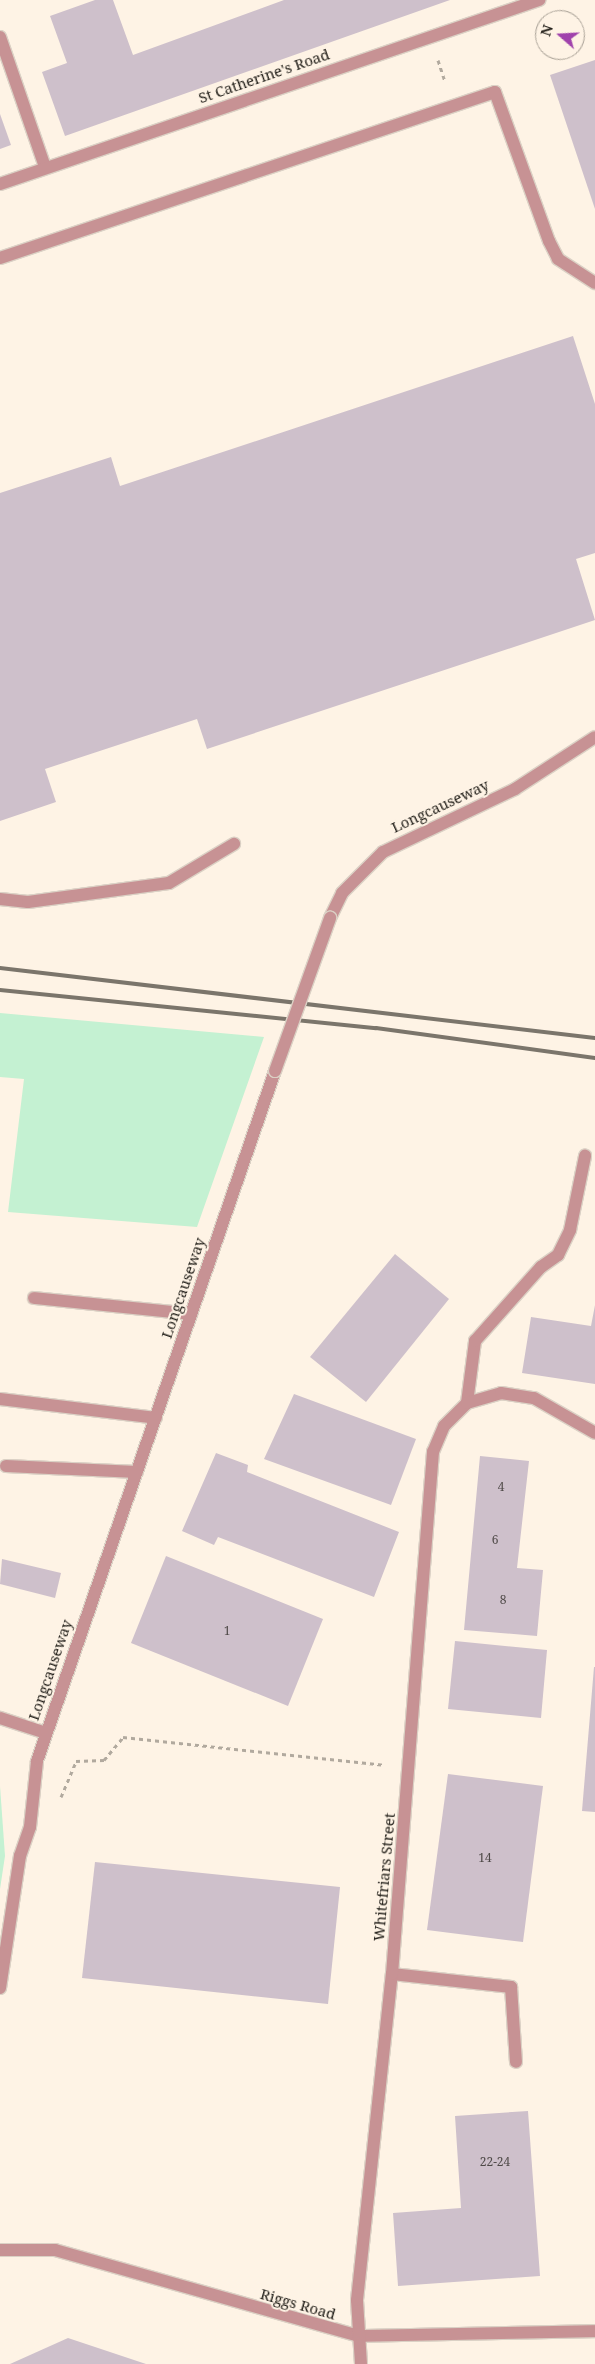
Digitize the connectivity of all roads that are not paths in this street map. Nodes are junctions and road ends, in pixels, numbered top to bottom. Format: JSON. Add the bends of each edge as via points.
{"nodes":[{"id":1,"x":539,"y":0,"type":"edge"},
{"id":2,"x":0,"y":37,"type":"edge"},
{"id":3,"x":45,"y":167,"type":"junction"},
{"id":4,"x":0,"y":184,"type":"edge"},
{"id":5,"x":0,"y":258,"type":"edge"},
{"id":6,"x":595,"y":283,"type":"edge"},
{"id":7,"x":595,"y":737,"type":"edge"},
{"id":8,"x":234,"y":844,"type":"dead end"},
{"id":9,"x":0,"y":899,"type":"edge"},
{"id":10,"x":585,"y":1156,"type":"dead end"},
{"id":11,"x":34,"y":1298,"type":"dead end"},
{"id":12,"x":191,"y":1314,"type":"junction"},
{"id":13,"x":0,"y":1399,"type":"edge"},
{"id":14,"x":467,"y":1403,"type":"junction"},
{"id":15,"x":156,"y":1418,"type":"junction"},
{"id":16,"x":595,"y":1433,"type":"edge"},
{"id":17,"x":6,"y":1466,"type":"dead end"},
{"id":18,"x":137,"y":1472,"type":"junction"},
{"id":19,"x":0,"y":1718,"type":"edge"},
{"id":20,"x":46,"y":1733,"type":"junction"},
{"id":21,"x":392,"y":1974,"type":"junction"},
{"id":22,"x":0,"y":1988,"type":"edge"},
{"id":23,"x":516,"y":2062,"type":"dead end"},
{"id":24,"x":0,"y":2250,"type":"edge"},
{"id":25,"x":595,"y":2331,"type":"edge"},
{"id":26,"x":358,"y":2336,"type":"junction"},
{"id":27,"x":361,"y":2364,"type":"edge"}],
"edges":[{"from":1,"to":3,"type":"street","name":"St Catherine's Road"},
{"from":2,"to":3,"type":"street"},
{"from":3,"to":4,"type":"street","name":"St Catherine's Road"},
{"from":5,"to":6,"type":"street","via":[[495,92],[558,259]]},
{"from":7,"to":12,"type":"street","name":"Longcauseway","bridge":true,"via":[[515,789],[383,852],[342,893],[275,1071]]},
{"from":8,"to":9,"type":"street","via":[[169,882],[28,902]]},
{"from":10,"to":14,"type":"street","via":[[570,1230],[558,1255],[541,1267],[475,1340]]},
{"from":11,"to":12,"type":"street"},
{"from":12,"to":15,"type":"street","name":"Longcauseway"},
{"from":13,"to":15,"type":"street"},
{"from":14,"to":16,"type":"street","via":[[501,1393],[534,1398]]},
{"from":14,"to":21,"type":"street","name":"Whitefriars Street","via":[[444,1426],[433,1452]]},
{"from":15,"to":18,"type":"street","name":"Longcauseway"},
{"from":17,"to":18,"type":"street"},
{"from":18,"to":20,"type":"street","name":"Longcauseway"},
{"from":19,"to":20,"type":"street"},
{"from":20,"to":22,"type":"street","name":"Longcauseway","via":[[36,1761],[30,1827],[20,1856]]},
{"from":21,"to":23,"type":"street","via":[[511,1987]]},
{"from":21,"to":26,"type":"street","name":"Whitefriars Street","via":[[357,2300]]},
{"from":24,"to":26,"type":"street","name":"Riggs Road","via":[[69,2253],[294,2322]]},
{"from":25,"to":26,"type":"street","name":"Riggs Road"},
{"from":26,"to":27,"type":"street","name":"Whitefriars Street"}]}
